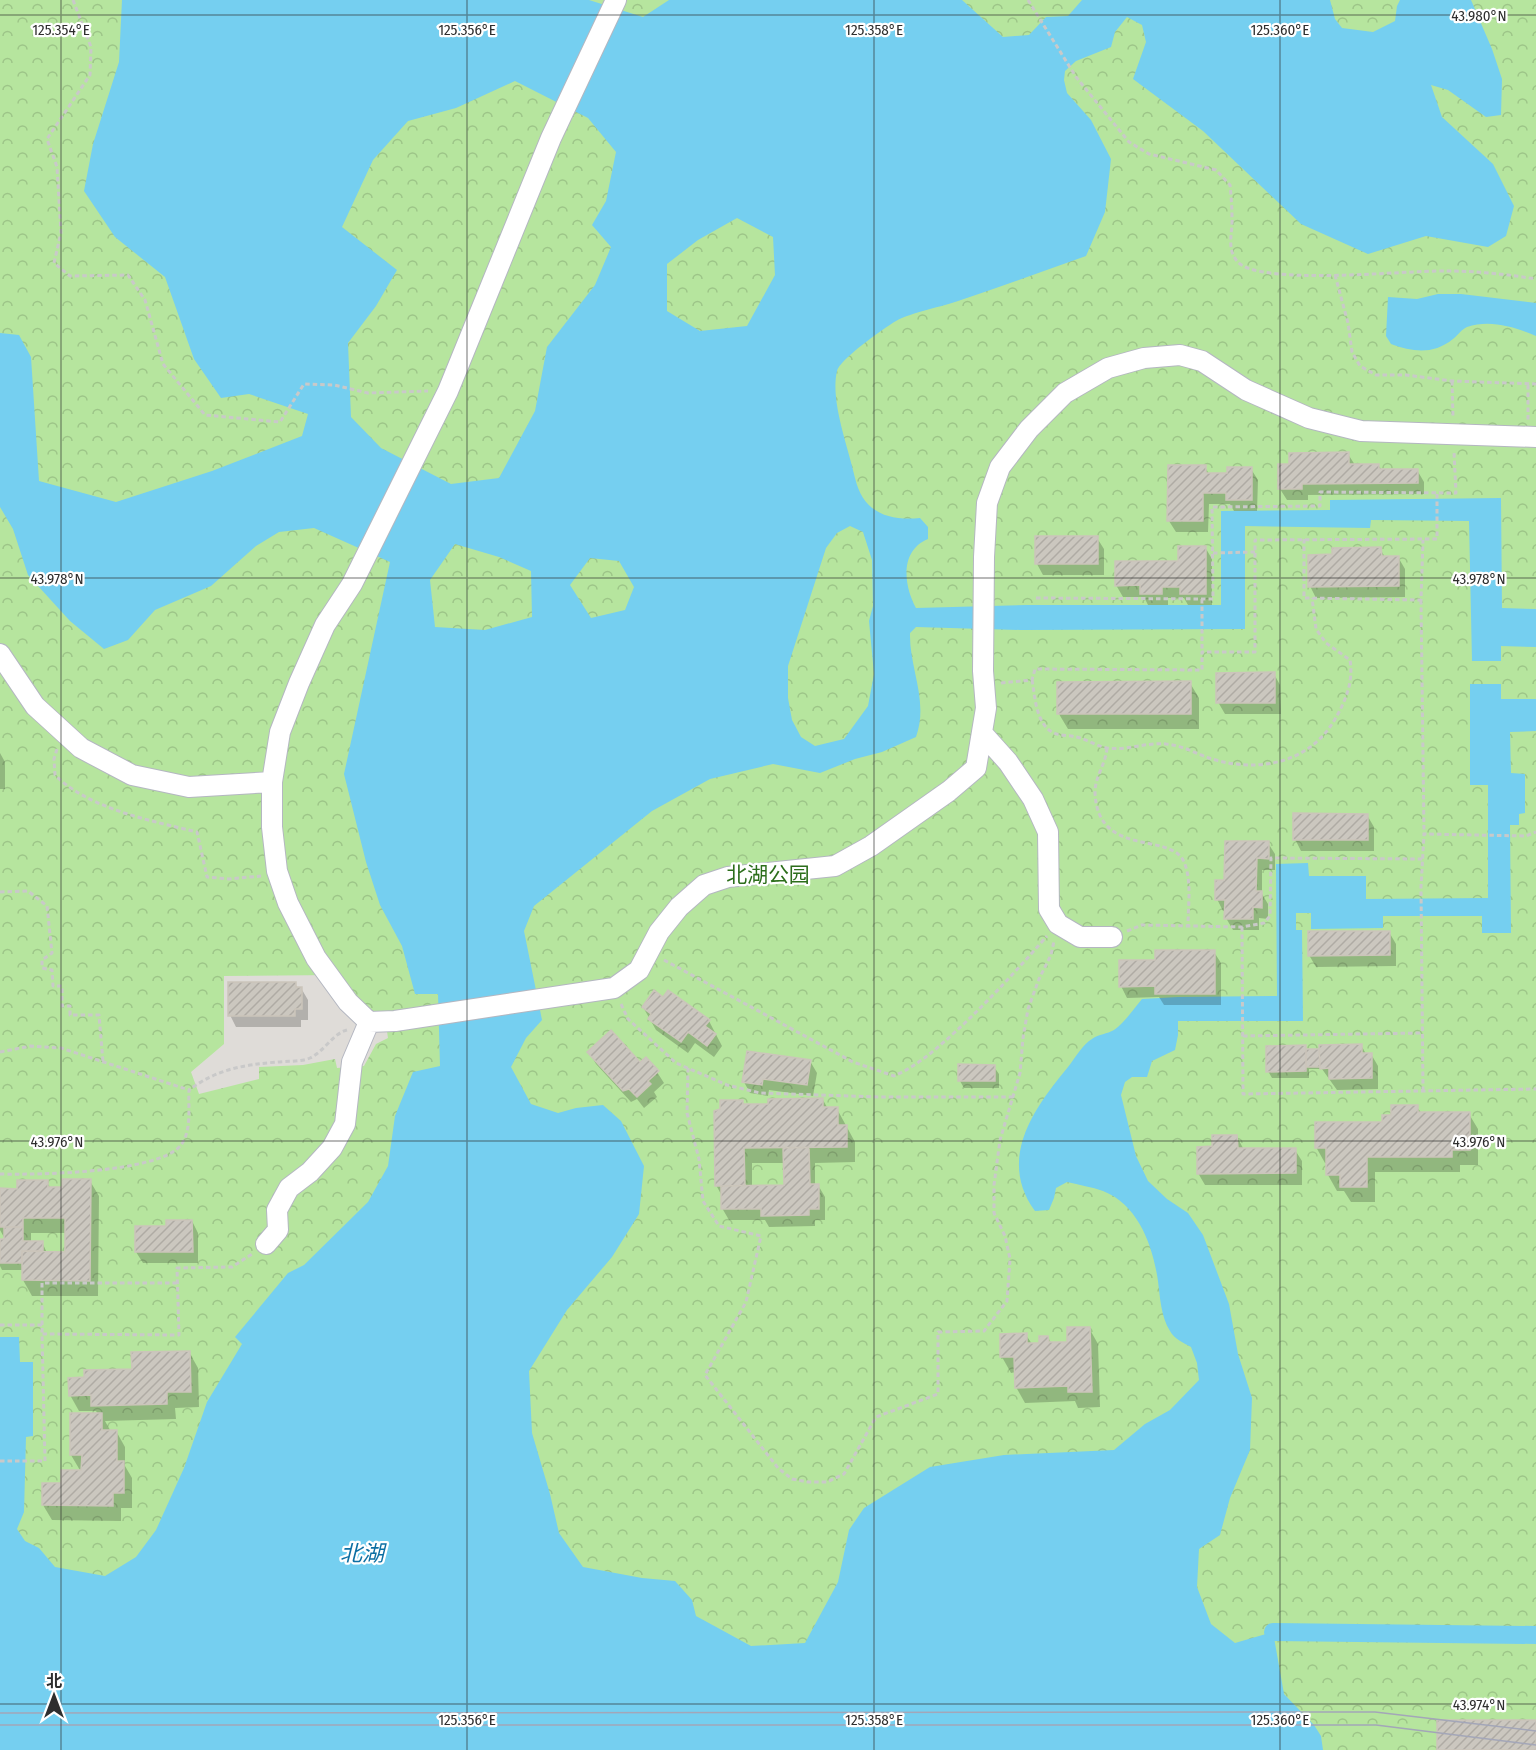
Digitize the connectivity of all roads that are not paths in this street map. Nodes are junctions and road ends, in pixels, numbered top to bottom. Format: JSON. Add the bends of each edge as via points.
{"nodes":[{"id":1,"x":616,"y":0,"type":"edge"},
{"id":2,"x":1532,"y":437,"type":"edge"},
{"id":3,"x":0,"y":654,"type":"edge"},
{"id":4,"x":982,"y":733,"type":"junction"},
{"id":5,"x":272,"y":782,"type":"junction"},
{"id":6,"x":1112,"y":937,"type":"road end"},
{"id":7,"x":369,"y":1022,"type":"junction"},
{"id":8,"x":266,"y":1244,"type":"road end"}],
"edges":[{"from":1,"to":5,"type":"street","via":[[551,138],[425,441],[352,584],[325,625],[299,683],[280,732]]},
{"from":2,"to":4,"type":"street","via":[[1361,432],[1309,418],[1246,390],[1202,361],[1180,356],[1143,358],[1108,368],[1065,393],[1029,429],[1000,467],[987,503],[986,708]]},
{"from":3,"to":5,"type":"street","via":[[35,706],[62,731],[81,748],[132,776],[189,787]]},
{"from":4,"to":6,"type":"street","via":[[1033,799],[1048,832],[1049,909],[1058,924],[1080,937]]},
{"from":4,"to":7,"type":"street","via":[[976,768],[871,846],[835,866],[728,877],[704,885],[659,932],[639,970],[614,988],[395,1022]]},
{"from":5,"to":7,"type":"street","via":[[277,871],[288,903],[316,958],[348,1002]]},
{"from":7,"to":8,"type":"street","via":[[352,1062],[345,1124],[332,1148],[289,1188],[277,1210],[278,1230]]}]}
